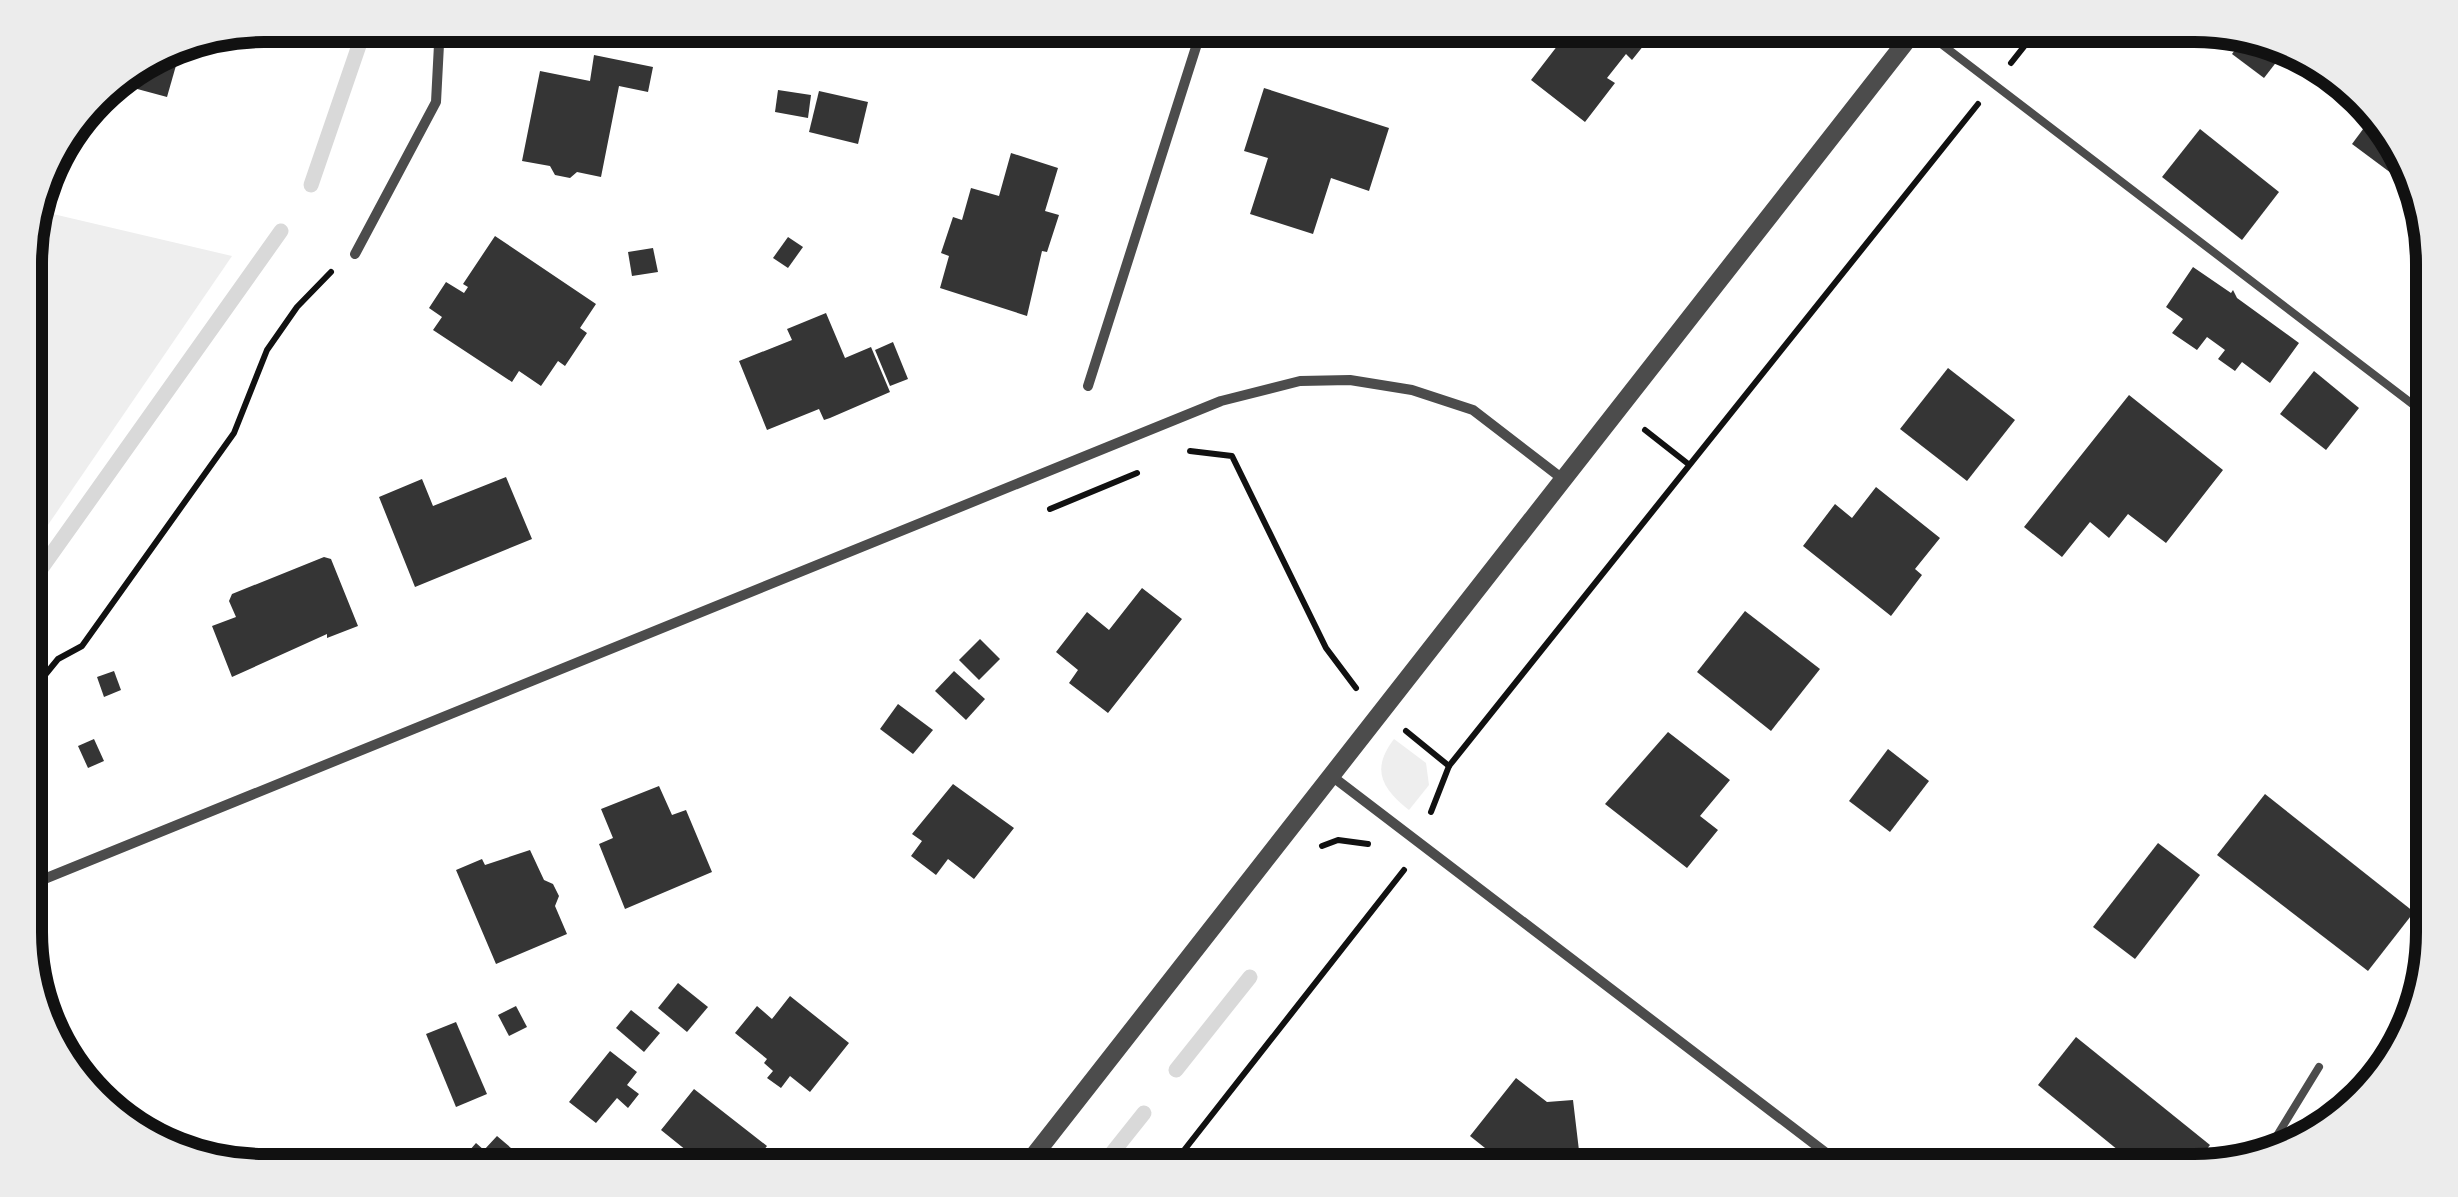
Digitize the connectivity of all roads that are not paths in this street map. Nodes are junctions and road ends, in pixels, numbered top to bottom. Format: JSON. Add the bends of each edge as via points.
{"nodes":[{"id":1,"x":1906,"y":42,"type":"edge"},
{"id":2,"x":1940,"y":42,"type":"edge"},
{"id":3,"x":439,"y":43,"type":"edge"},
{"id":4,"x":1197,"y":43,"type":"edge"},
{"id":5,"x":355,"y":254,"type":"road end"},
{"id":6,"x":1088,"y":386,"type":"dead end"},
{"id":7,"x":2416,"y":407,"type":"edge"},
{"id":8,"x":1564,"y":480,"type":"junction"},
{"id":9,"x":1333,"y":777,"type":"junction"},
{"id":10,"x":42,"y":880,"type":"edge"},
{"id":11,"x":2319,"y":1067,"type":"dead end"},
{"id":12,"x":2275,"y":1139,"type":"edge"},
{"id":13,"x":1828,"y":1154,"type":"edge"},
{"id":14,"x":1035,"y":1155,"type":"edge"}],
"edges":[{"from":1,"to":8,"type":"street"},
{"from":2,"to":7,"type":"lane"},
{"from":3,"to":5,"type":"street","via":[[436,102]]},
{"from":4,"to":6,"type":"street"},
{"from":8,"to":9,"type":"street"},
{"from":8,"to":10,"type":"street","via":[[1473,410],[1412,390],[1350,380],[1300,381],[1237,397]]},
{"from":9,"to":13,"type":"street"},
{"from":9,"to":14,"type":"street"},
{"from":11,"to":12,"type":"lane"}]}
